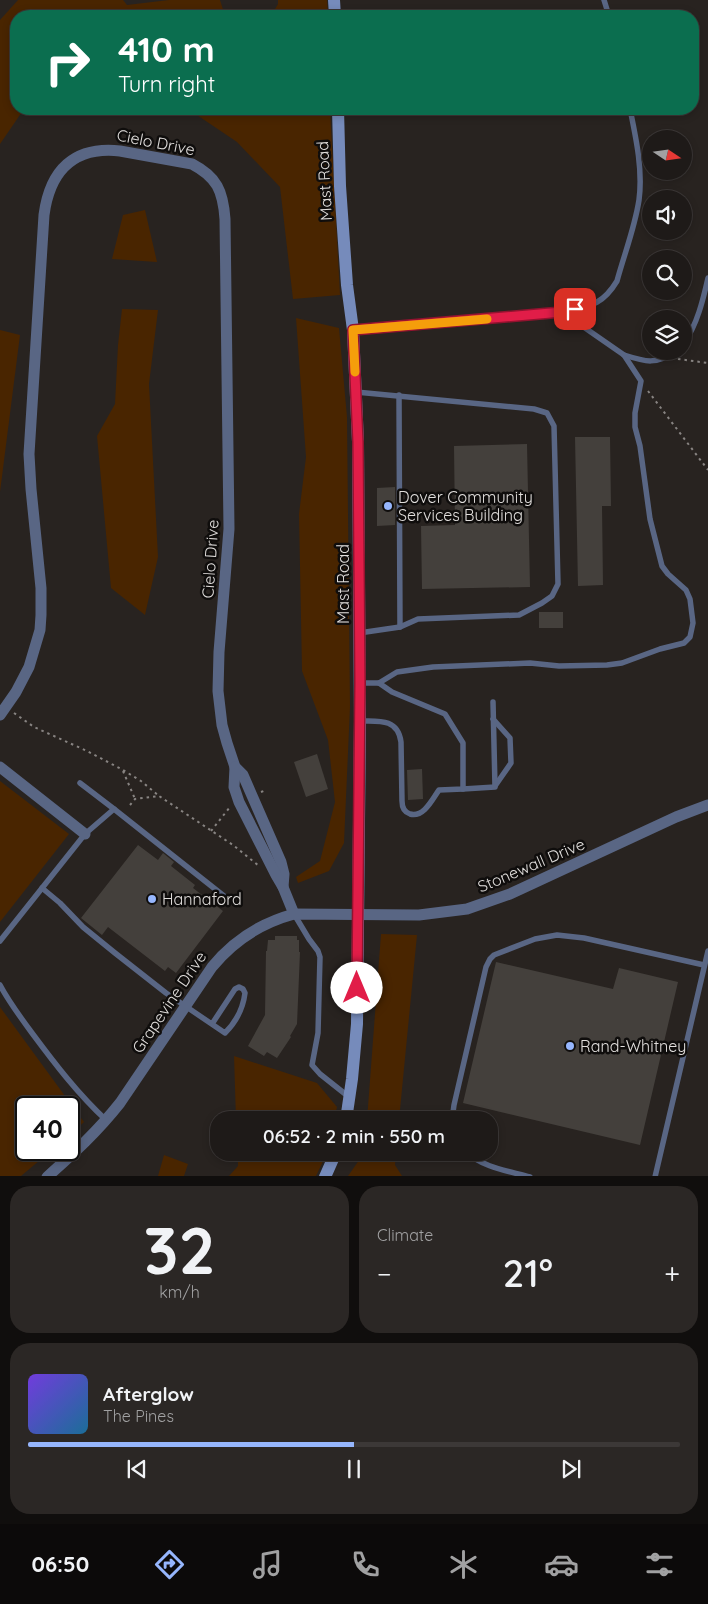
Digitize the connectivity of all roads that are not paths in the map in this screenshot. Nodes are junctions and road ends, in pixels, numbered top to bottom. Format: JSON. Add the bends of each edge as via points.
{"nodes":[{"id":1,"x":338,"y":115,"type":"edge"},
{"id":2,"x":631,"y":115,"type":"edge"},
{"id":3,"x":708,"y":278,"type":"edge"},
{"id":4,"x":562,"y":312,"type":"junction"},
{"id":5,"x":692,"y":328,"type":"edge"},
{"id":6,"x":353,"y":330,"type":"junction"},
{"id":7,"x":624,"y":355,"type":"junction"},
{"id":8,"x":659,"y":360,"type":"edge"},
{"id":9,"x":356,"y":392,"type":"junction"},
{"id":10,"x":399,"y":395,"type":"junction"},
{"id":11,"x":400,"y":627,"type":"junction"},
{"id":12,"x":359,"y":633,"type":"junction"},
{"id":13,"x":360,"y":683,"type":"junction"},
{"id":14,"x":379,"y":683,"type":"junction"},
{"id":15,"x":493,"y":702,"type":"dead end"},
{"id":16,"x":0,"y":715,"type":"edge"},
{"id":17,"x":493,"y":719,"type":"junction"},
{"id":18,"x":360,"y":721,"type":"junction"},
{"id":19,"x":0,"y":767,"type":"edge"},
{"id":20,"x":80,"y":783,"type":"dead end"},
{"id":21,"x":495,"y":787,"type":"junction"},
{"id":22,"x":463,"y":789,"type":"junction"},
{"id":23,"x":708,"y":806,"type":"edge"},
{"id":24,"x":114,"y":809,"type":"junction"},
{"id":25,"x":85,"y":834,"type":"junction"},
{"id":26,"x":42,"y":888,"type":"junction"},
{"id":27,"x":229,"y":900,"type":"dead end"},
{"id":28,"x":294,"y":914,"type":"junction"},
{"id":29,"x":357,"y":915,"type":"junction"},
{"id":30,"x":0,"y":941,"type":"edge"},
{"id":31,"x":708,"y":951,"type":"edge"},
{"id":32,"x":704,"y":966,"type":"junction"},
{"id":33,"x":0,"y":985,"type":"edge"},
{"id":34,"x":185,"y":1006,"type":"junction"},
{"id":35,"x":212,"y":1024,"type":"junction"},
{"id":36,"x":350,"y":1097,"type":"junction"},
{"id":37,"x":348,"y":1111,"type":"edge"},
{"id":38,"x":453,"y":1111,"type":"edge"},
{"id":39,"x":106,"y":1120,"type":"junction"},
{"id":40,"x":332,"y":1161,"type":"edge"},
{"id":41,"x":480,"y":1161,"type":"edge"},
{"id":42,"x":46,"y":1176,"type":"edge"},
{"id":43,"x":325,"y":1176,"type":"edge"},
{"id":44,"x":530,"y":1176,"type":"edge"},
{"id":45,"x":655,"y":1176,"type":"edge"}],
"edges":[{"from":1,"to":6,"type":"street","name":"Mast Road","via":[[340,186]]},
{"from":2,"to":4,"type":"lane","via":[[638,153],[639,200],[617,281],[601,301]]},
{"from":3,"to":5,"type":"lane"},
{"from":4,"to":6,"type":"lane"},
{"from":4,"to":7,"type":"lane"},
{"from":6,"to":9,"type":"street","name":"Mast Road"},
{"from":7,"to":8,"type":"lane","via":[[645,361]]},
{"from":7,"to":14,"type":"lane","via":[[641,381],[635,427],[658,555],[662,566],[686,590],[690,599],[693,623],[690,637],[684,643],[622,663],[433,667],[397,672]]},
{"from":9,"to":10,"type":"lane"},
{"from":9,"to":12,"type":"street","name":"Mast Road"},
{"from":10,"to":11,"type":"lane"},
{"from":10,"to":11,"type":"lane","via":[[547,413],[554,426],[558,584],[552,596],[519,615],[418,619]]},
{"from":11,"to":12,"type":"lane"},
{"from":12,"to":13,"type":"street","name":"Mast Road"},
{"from":13,"to":14,"type":"lane"},
{"from":13,"to":18,"type":"street","name":"Mast Road"},
{"from":14,"to":22,"type":"lane","via":[[392,692],[445,714],[463,743]]},
{"from":15,"to":17,"type":"lane"},
{"from":16,"to":28,"type":"street","name":"Cielo Drive","via":[[24,678],[40,630],[41,588],[31,488],[30,440],[44,214],[50,188],[62,168],[90,151],[114,150],[192,164],[217,184],[224,206],[229,510],[219,652],[218,691],[222,725],[235,767],[243,775],[281,862],[283,888]]},
{"from":17,"to":21,"type":"lane"},
{"from":17,"to":21,"type":"lane","via":[[510,738],[510,763]]},
{"from":18,"to":22,"type":"lane","via":[[385,722],[398,732],[402,806],[407,812],[415,815],[422,812],[440,790]]},
{"from":18,"to":29,"type":"street","name":"Mast Road"},
{"from":19,"to":25,"type":"street"},
{"from":20,"to":24,"type":"lane"},
{"from":21,"to":22,"type":"lane"},
{"from":23,"to":29,"type":"street","name":"Stonewall Drive","via":[[676,817],[547,878],[467,909],[419,915]]},
{"from":24,"to":25,"type":"lane"},
{"from":24,"to":27,"type":"lane"},
{"from":25,"to":26,"type":"lane"},
{"from":26,"to":30,"type":"lane"},
{"from":26,"to":34,"type":"lane","via":[[92,934]]},
{"from":28,"to":29,"type":"street","name":"Grapevine Drive"},
{"from":28,"to":34,"type":"street","name":"Grapevine Drive","via":[[248,933],[227,949]]},
{"from":28,"to":36,"type":"lane","via":[[320,958],[318,1033],[312,1065]]},
{"from":29,"to":36,"type":"street","name":"Mast Road","via":[[356,1024]]},
{"from":31,"to":32,"type":"lane"},
{"from":32,"to":38,"type":"lane","via":[[584,938],[557,935],[535,939],[494,955],[486,967]]},
{"from":32,"to":45,"type":"lane"},
{"from":33,"to":39,"type":"lane","via":[[62,1074]]},
{"from":34,"to":35,"type":"lane"},
{"from":34,"to":39,"type":"street","name":"Grapevine Drive"},
{"from":35,"to":35,"type":"lane","via":[[225,1033],[232,1027],[244,1001],[246,993],[243,989],[235,989]]},
{"from":36,"to":37,"type":"street","name":"Mast Road"},
{"from":39,"to":42,"type":"street","name":"Grapevine Drive","via":[[83,1145]]},
{"from":40,"to":43,"type":"street"},
{"from":41,"to":44,"type":"lane"}]}
